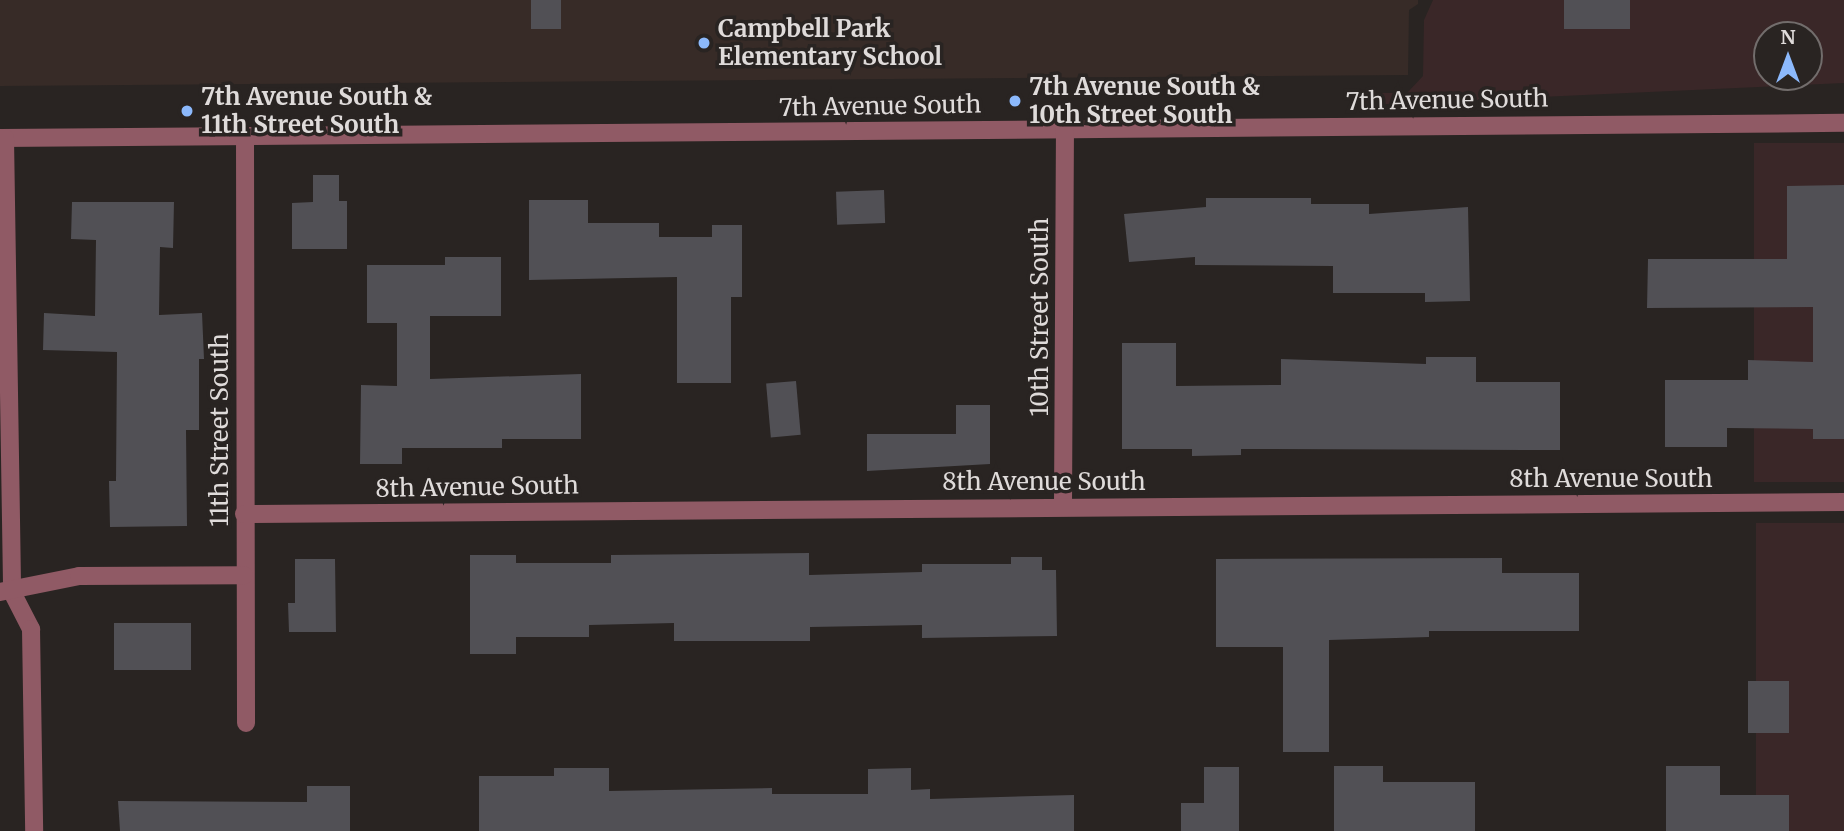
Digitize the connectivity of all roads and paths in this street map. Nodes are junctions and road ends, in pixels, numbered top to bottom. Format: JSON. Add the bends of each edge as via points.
{"nodes":[{"id":1,"x":1844,"y":123,"type":"edge"},
{"id":2,"x":1065,"y":128,"type":"junction"},
{"id":3,"x":3,"y":138,"type":"edge"},
{"id":4,"x":245,"y":138,"type":"junction"},
{"id":5,"x":1844,"y":502,"type":"edge"},
{"id":6,"x":1063,"y":506,"type":"junction"},
{"id":7,"x":244,"y":514,"type":"junction"},
{"id":8,"x":244,"y":575,"type":"junction"},
{"id":9,"x":6,"y":592,"type":"edge"},
{"id":10,"x":246,"y":723,"type":"dead end"},
{"id":11,"x":34,"y":831,"type":"edge"}],
"edges":[{"from":1,"to":2,"type":"street","name":"7th Avenue South"},
{"from":2,"to":4,"type":"street","name":"7th Avenue South"},
{"from":2,"to":6,"type":"street","name":"10th Street South"},
{"from":3,"to":4,"type":"street","name":"7th Avenue South"},
{"from":3,"to":9,"type":"street"},
{"from":4,"to":7,"type":"street","name":"11th Street South"},
{"from":5,"to":6,"type":"street","name":"8th Avenue South"},
{"from":6,"to":7,"type":"street","name":"8th Avenue South"},
{"from":7,"to":8,"type":"street","name":"11th Street South"},
{"from":8,"to":9,"type":"street","via":[[79,576]]},
{"from":8,"to":10,"type":"street","name":"11th Street South"},
{"from":9,"to":11,"type":"street","via":[[31,629]]}]}
